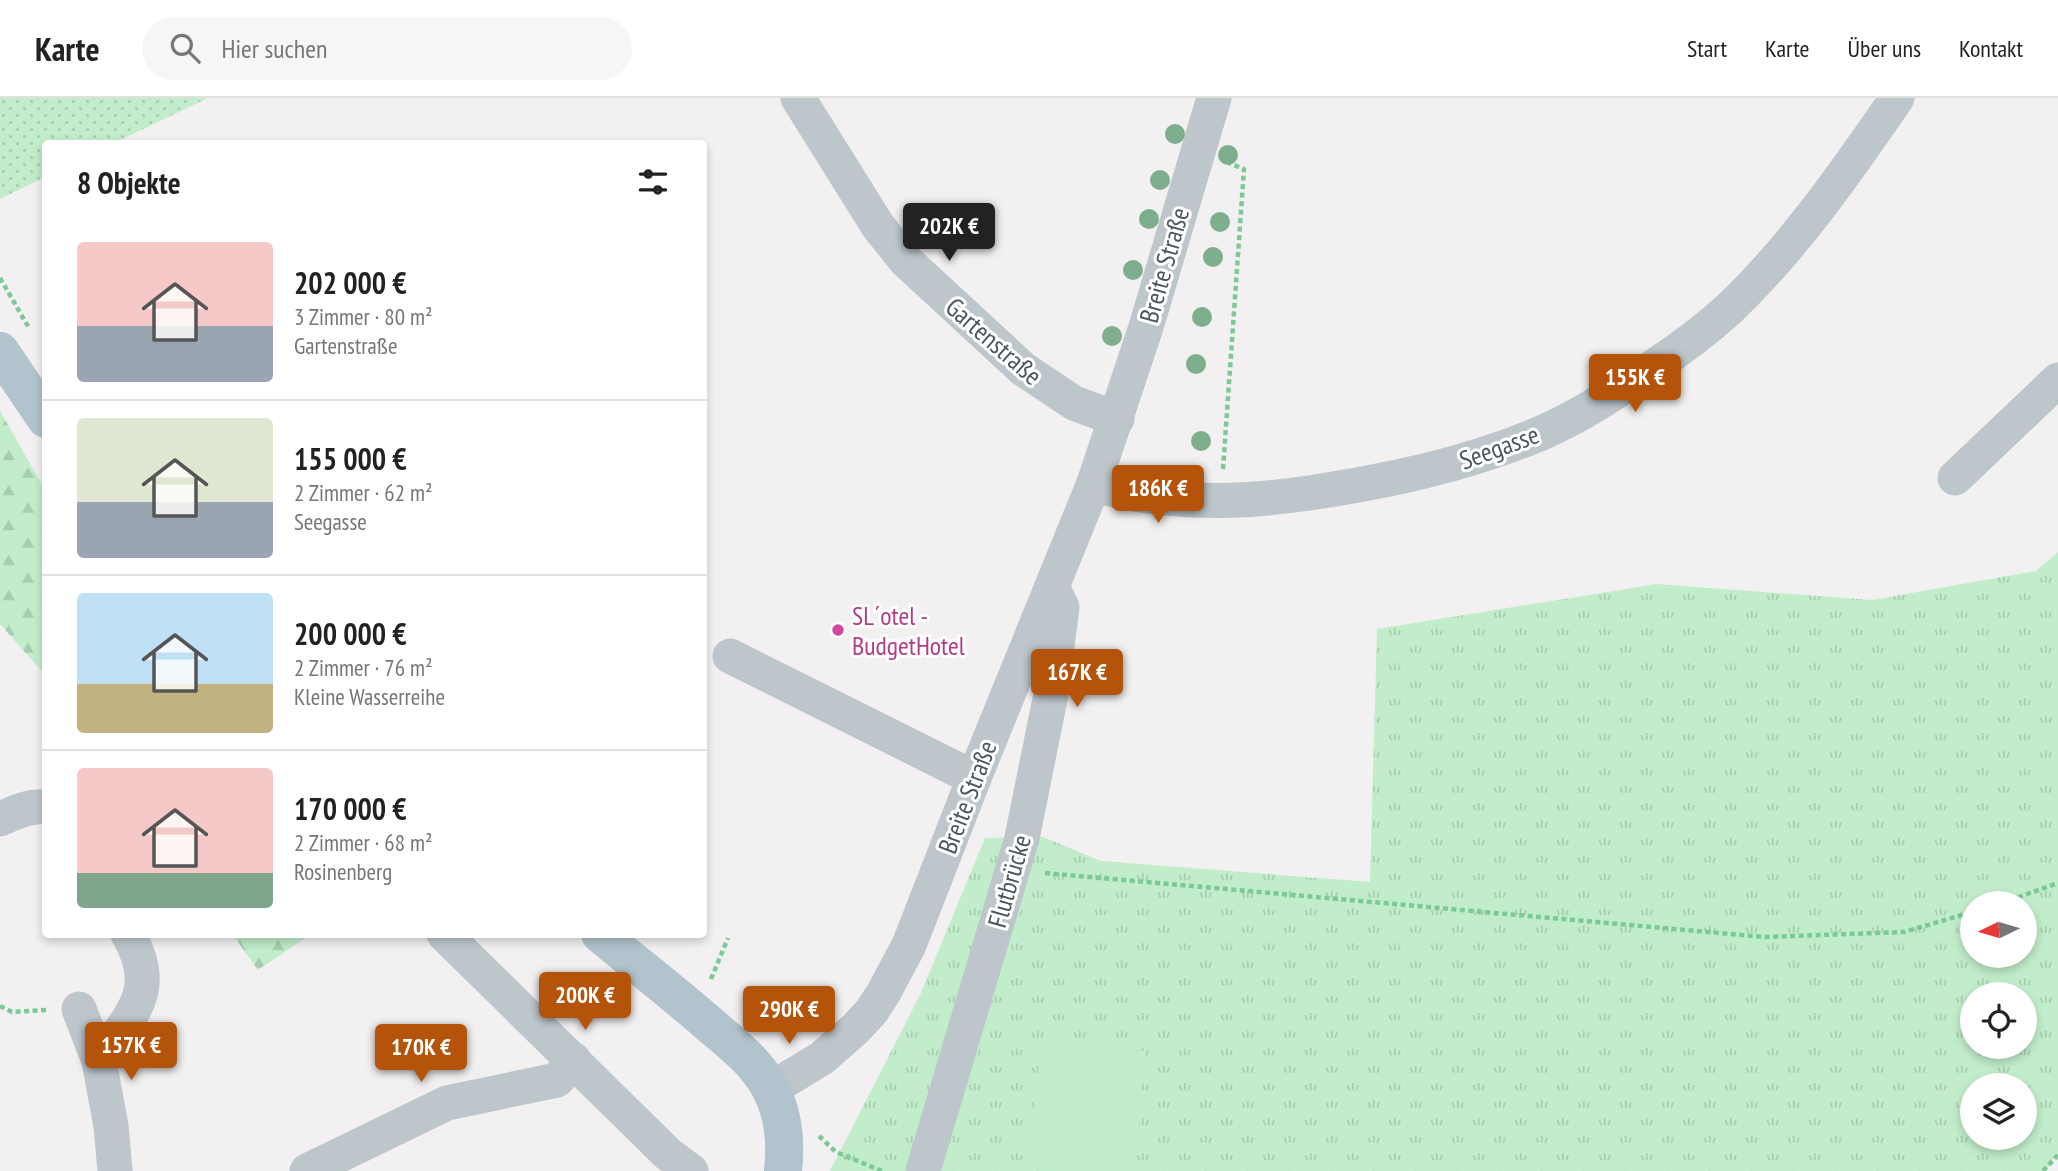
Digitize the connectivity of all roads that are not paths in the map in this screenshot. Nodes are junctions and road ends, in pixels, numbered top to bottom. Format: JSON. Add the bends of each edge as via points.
{"nodes":[{"id":1,"x":797,"y":98,"type":"edge"},
{"id":2,"x":1214,"y":98,"type":"edge"},
{"id":3,"x":1897,"y":98,"type":"edge"},
{"id":4,"x":15,"y":341,"type":"edge"},
{"id":5,"x":2058,"y":380,"type":"edge"},
{"id":6,"x":42,"y":409,"type":"edge"},
{"id":7,"x":1117,"y":419,"type":"junction"},
{"id":8,"x":1955,"y":478,"type":"dead end"},
{"id":9,"x":1094,"y":483,"type":"junction"},
{"id":10,"x":1052,"y":587,"type":"junction"},
{"id":11,"x":730,"y":656,"type":"dead end"},
{"id":12,"x":974,"y":778,"type":"junction"},
{"id":13,"x":42,"y":807,"type":"edge"},
{"id":14,"x":0,"y":819,"type":"edge"},
{"id":15,"x":130,"y":938,"type":"edge"},
{"id":16,"x":448,"y":938,"type":"edge"},
{"id":17,"x":605,"y":938,"type":"edge"},
{"id":18,"x":79,"y":1009,"type":"road end"},
{"id":19,"x":574,"y":1060,"type":"junction"},
{"id":20,"x":99,"y":1061,"type":"junction"},
{"id":21,"x":771,"y":1089,"type":"junction"},
{"id":22,"x":114,"y":1171,"type":"edge"},
{"id":23,"x":307,"y":1171,"type":"edge"},
{"id":24,"x":691,"y":1171,"type":"edge"},
{"id":25,"x":783,"y":1171,"type":"edge"},
{"id":26,"x":923,"y":1171,"type":"edge"}],
"edges":[{"from":1,"to":7,"type":"street","name":"Gartenstraße","via":[[878,226],[906,261],[1023,369],[1074,402]]},
{"from":2,"to":7,"type":"street","name":"Breite Straße"},
{"from":3,"to":9,"type":"street","name":"Seegasse","via":[[1835,189],[1728,310],[1616,393],[1542,433],[1483,456],[1415,474],[1275,498],[1221,502],[1122,492]]},
{"from":4,"to":6,"type":"main road"},
{"from":5,"to":8,"type":"street"},
{"from":7,"to":9,"type":"street","name":"Breite Straße"},
{"from":9,"to":10,"type":"street","name":"Breite Straße"},
{"from":10,"to":12,"type":"street","name":"Breite Straße"},
{"from":10,"to":26,"type":"street","name":"Flutbrücke","bridge":true,"via":[[1062,607],[1050,699],[1022,838]]},
{"from":11,"to":12,"type":"street"},
{"from":12,"to":21,"type":"street","name":"Breite Straße","via":[[909,945],[884,992],[830,1052]]},
{"from":13,"to":14,"type":"street"},
{"from":15,"to":20,"type":"street","via":[[139,952],[144,985],[134,1010]]},
{"from":16,"to":19,"type":"street"},
{"from":17,"to":21,"type":"main road","via":[[745,1056]]},
{"from":18,"to":20,"type":"street"},
{"from":19,"to":23,"type":"street","via":[[556,1080],[447,1103]]},
{"from":19,"to":24,"type":"street"},
{"from":20,"to":22,"type":"street"},
{"from":21,"to":25,"type":"main road","via":[[783,1122]]}]}
